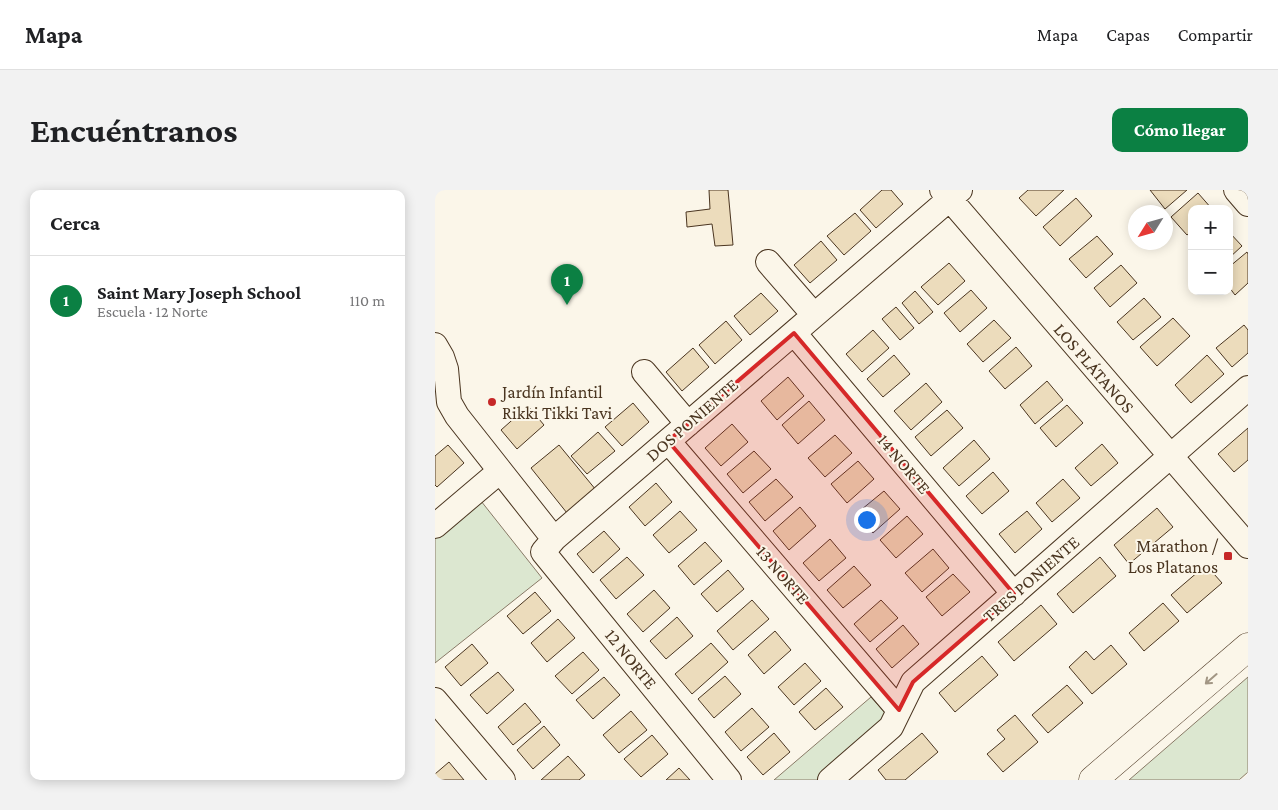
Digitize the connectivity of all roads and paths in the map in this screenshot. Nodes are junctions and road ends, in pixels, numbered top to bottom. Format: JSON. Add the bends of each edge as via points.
{"nodes":[{"id":1,"x":1237,"y":190,"type":"edge"},
{"id":2,"x":950,"y":193,"type":"edge"},
{"id":3,"x":1248,"y":204,"type":"edge"},
{"id":4,"x":767,"y":262,"type":"dead end"},
{"id":5,"x":814,"y":315,"type":"junction"},
{"id":6,"x":794,"y":333,"type":"junction"},
{"id":7,"x":435,"y":345,"type":"edge"},
{"id":8,"x":643,"y":372,"type":"dead end"},
{"id":9,"x":1248,"y":388,"type":"edge"},
{"id":10,"x":688,"y":424,"type":"junction"},
{"id":11,"x":668,"y":441,"type":"junction"},
{"id":12,"x":1169,"y":456,"type":"junction"},
{"id":13,"x":500,"y":471,"type":"junction"},
{"id":14,"x":435,"y":526,"type":"edge"},
{"id":15,"x":554,"y":538,"type":"junction"},
{"id":16,"x":1248,"y":546,"type":"edge"},
{"id":17,"x":1014,"y":594,"type":"junction"},
{"id":18,"x":1248,"y":647,"type":"edge"},
{"id":19,"x":435,"y":700,"type":"edge"},
{"id":20,"x":899,"y":710,"type":"junction"},
{"id":21,"x":503,"y":780,"type":"edge"},
{"id":22,"x":729,"y":780,"type":"edge"},
{"id":23,"x":830,"y":780,"type":"edge"},
{"id":24,"x":1093,"y":780,"type":"edge"}],
"edges":[{"from":1,"to":3,"type":"street"},
{"from":2,"to":5,"type":"street","name":"DOS PONIENTE"},
{"from":2,"to":12,"type":"street","name":"LOS PLÁTANOS"},
{"from":4,"to":5,"type":"street"},
{"from":5,"to":6,"type":"street","name":"DOS PONIENTE"},
{"from":6,"to":10,"type":"street","name":"DOS PONIENTE"},
{"from":6,"to":17,"type":"street","name":"14 NORTE"},
{"from":7,"to":13,"type":"street","via":[[446,369],[449,402]]},
{"from":8,"to":10,"type":"street"},
{"from":9,"to":12,"type":"street","name":"TRES PONIENTE"},
{"from":10,"to":11,"type":"street","name":"DOS PONIENTE"},
{"from":11,"to":15,"type":"street","name":"DOS PONIENTE"},
{"from":11,"to":20,"type":"street","name":"13 NORTE"},
{"from":12,"to":16,"type":"street","name":"LOS PLÁTANOS"},
{"from":12,"to":17,"type":"street","name":"TRES PONIENTE"},
{"from":13,"to":14,"type":"street"},
{"from":13,"to":15,"type":"street"},
{"from":15,"to":22,"type":"street","name":"12 NORTE","via":[[543,552]]},
{"from":17,"to":20,"type":"street","name":"TRES PONIENTE","via":[[913,682]]},
{"from":18,"to":24,"type":"main road","one_way":true},
{"from":19,"to":21,"type":"street"},
{"from":20,"to":23,"type":"street","name":"TRES PONIENTE","via":[[891,727]]}]}
